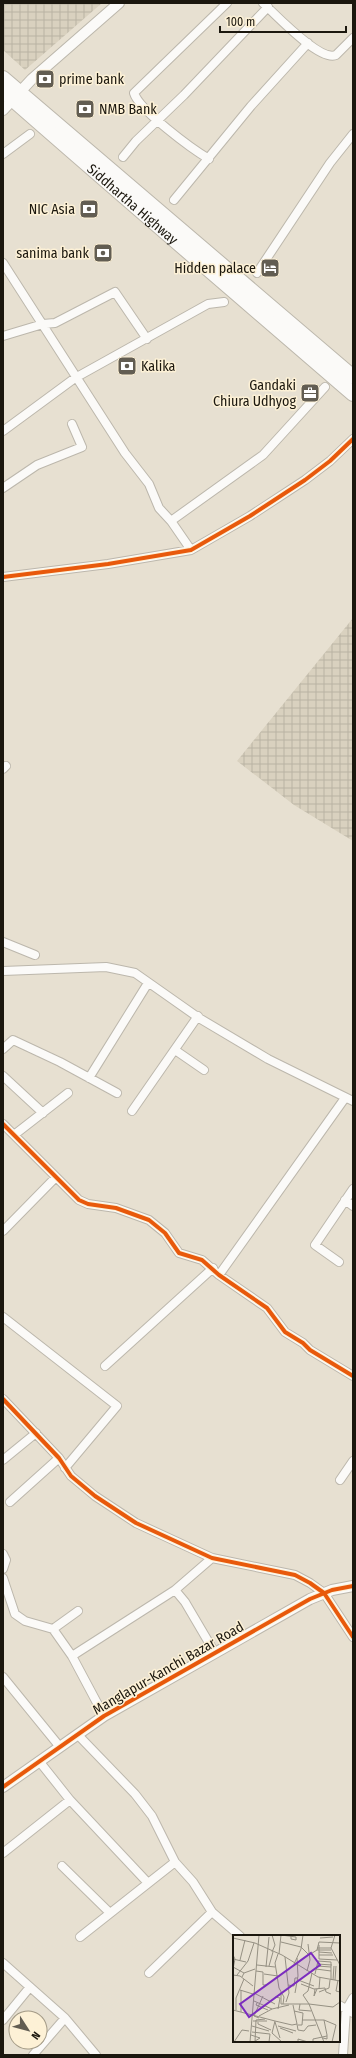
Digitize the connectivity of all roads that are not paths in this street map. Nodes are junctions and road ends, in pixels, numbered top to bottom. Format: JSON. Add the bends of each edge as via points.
{"nodes":[{"id":1,"x":119,"y":3,"type":"edge"},
{"id":2,"x":227,"y":3,"type":"edge"},
{"id":3,"x":266,"y":5,"type":"edge"},
{"id":4,"x":353,"y":38,"type":"edge"},
{"id":5,"x":308,"y":43,"type":"junction"},
{"id":6,"x":3,"y":78,"type":"edge"},
{"id":7,"x":12,"y":95,"type":"edge"},
{"id":8,"x":3,"y":110,"type":"edge"},
{"id":9,"x":157,"y":120,"type":"junction"},
{"id":10,"x":30,"y":134,"type":"dead end"},
{"id":11,"x":353,"y":134,"type":"edge"},
{"id":12,"x":3,"y":154,"type":"edge"},
{"id":13,"x":122,"y":157,"type":"dead end"},
{"id":14,"x":209,"y":159,"type":"junction"},
{"id":15,"x":174,"y":200,"type":"dead end"},
{"id":16,"x":3,"y":263,"type":"edge"},
{"id":17,"x":257,"y":273,"type":"dead end"},
{"id":18,"x":224,"y":302,"type":"dead end"},
{"id":19,"x":44,"y":324,"type":"junction"},
{"id":20,"x":3,"y":336,"type":"edge"},
{"id":21,"x":147,"y":339,"type":"junction"},
{"id":22,"x":353,"y":377,"type":"edge"},
{"id":23,"x":75,"y":378,"type":"junction"},
{"id":24,"x":325,"y":387,"type":"dead end"},
{"id":25,"x":353,"y":394,"type":"edge"},
{"id":26,"x":72,"y":424,"type":"dead end"},
{"id":27,"x":3,"y":431,"type":"edge"},
{"id":28,"x":353,"y":439,"type":"edge"},
{"id":29,"x":3,"y":488,"type":"edge"},
{"id":30,"x":171,"y":521,"type":"junction"},
{"id":31,"x":191,"y":550,"type":"junction"},
{"id":32,"x":3,"y":576,"type":"edge"},
{"id":33,"x":3,"y":942,"type":"edge"},
{"id":34,"x":35,"y":955,"type":"dead end"},
{"id":35,"x":3,"y":971,"type":"edge"},
{"id":36,"x":148,"y":982,"type":"junction"},
{"id":37,"x":198,"y":1016,"type":"junction"},
{"id":38,"x":3,"y":1049,"type":"edge"},
{"id":39,"x":175,"y":1050,"type":"junction"},
{"id":40,"x":204,"y":1070,"type":"dead end"},
{"id":41,"x":3,"y":1076,"type":"edge"},
{"id":42,"x":89,"y":1078,"type":"junction"},
{"id":43,"x":68,"y":1093,"type":"dead end"},
{"id":44,"x":117,"y":1093,"type":"dead end"},
{"id":45,"x":344,"y":1098,"type":"junction"},
{"id":46,"x":353,"y":1101,"type":"edge"},
{"id":47,"x":132,"y":1111,"type":"dead end"},
{"id":48,"x":43,"y":1114,"type":"junction"},
{"id":49,"x":3,"y":1124,"type":"edge"},
{"id":50,"x":14,"y":1135,"type":"junction"},
{"id":51,"x":56,"y":1177,"type":"junction"},
{"id":52,"x":353,"y":1189,"type":"edge"},
{"id":53,"x":345,"y":1200,"type":"junction"},
{"id":54,"x":353,"y":1206,"type":"edge"},
{"id":55,"x":3,"y":1232,"type":"edge"},
{"id":56,"x":339,"y":1262,"type":"dead end"},
{"id":57,"x":213,"y":1268,"type":"junction"},
{"id":58,"x":219,"y":1275,"type":"junction"},
{"id":59,"x":3,"y":1316,"type":"edge"},
{"id":60,"x":104,"y":1366,"type":"dead end"},
{"id":61,"x":353,"y":1376,"type":"edge"},
{"id":62,"x":3,"y":1399,"type":"edge"},
{"id":63,"x":36,"y":1433,"type":"junction"},
{"id":64,"x":59,"y":1458,"type":"junction"},
{"id":65,"x":3,"y":1460,"type":"edge"},
{"id":66,"x":353,"y":1461,"type":"edge"},
{"id":67,"x":65,"y":1468,"type":"junction"},
{"id":68,"x":340,"y":1480,"type":"dead end"},
{"id":69,"x":10,"y":1502,"type":"dead end"},
{"id":70,"x":3,"y":1554,"type":"edge"},
{"id":71,"x":212,"y":1558,"type":"junction"},
{"id":72,"x":3,"y":1569,"type":"edge"},
{"id":73,"x":3,"y":1578,"type":"edge"},
{"id":74,"x":353,"y":1586,"type":"edge"},
{"id":75,"x":175,"y":1590,"type":"junction"},
{"id":76,"x":324,"y":1593,"type":"junction"},
{"id":77,"x":78,"y":1612,"type":"dead end"},
{"id":78,"x":53,"y":1629,"type":"junction"},
{"id":79,"x":353,"y":1637,"type":"edge"},
{"id":80,"x":215,"y":1653,"type":"junction"},
{"id":81,"x":72,"y":1656,"type":"junction"},
{"id":82,"x":3,"y":1677,"type":"edge"},
{"id":83,"x":104,"y":1716,"type":"junction"},
{"id":84,"x":78,"y":1735,"type":"junction"},
{"id":85,"x":60,"y":1747,"type":"junction"},
{"id":86,"x":39,"y":1762,"type":"junction"},
{"id":87,"x":3,"y":1787,"type":"edge"},
{"id":88,"x":70,"y":1800,"type":"junction"},
{"id":89,"x":3,"y":1853,"type":"edge"},
{"id":90,"x":175,"y":1862,"type":"junction"},
{"id":91,"x":62,"y":1866,"type":"dead end"},
{"id":92,"x":148,"y":1883,"type":"junction"},
{"id":93,"x":212,"y":1912,"type":"junction"},
{"id":94,"x":110,"y":1913,"type":"junction"},
{"id":95,"x":239,"y":1935,"type":"edge"},
{"id":96,"x":80,"y":1937,"type":"dead end"},
{"id":97,"x":3,"y":1963,"type":"edge"},
{"id":98,"x":149,"y":1973,"type":"dead end"},
{"id":99,"x":30,"y":1987,"type":"junction"},
{"id":100,"x":353,"y":1998,"type":"edge"},
{"id":101,"x":346,"y":2009,"type":"edge"},
{"id":102,"x":65,"y":2018,"type":"junction"},
{"id":103,"x":3,"y":2020,"type":"edge"},
{"id":104,"x":33,"y":2055,"type":"edge"},
{"id":105,"x":96,"y":2055,"type":"edge"},
{"id":106,"x":343,"y":2055,"type":"edge"}],
"edges":[{"from":1,"to":7,"type":"street"},
{"from":2,"to":9,"type":"street","via":[[134,93]]},
{"from":3,"to":5,"type":"street"},
{"from":3,"to":9,"type":"street","via":[[184,95]]},
{"from":4,"to":5,"type":"street","via":[[333,56],[324,55]]},
{"from":5,"to":14,"type":"street","via":[[251,106]]},
{"from":6,"to":7,"type":"highway","name":"Siddhartha Highway"},
{"from":7,"to":8,"type":"street"},
{"from":7,"to":22,"type":"highway","name":"Siddhartha Highway"},
{"from":7,"to":25,"type":"highway","name":"Siddhartha Highway","via":[[211,273]]},
{"from":9,"to":13,"type":"street"},
{"from":9,"to":14,"type":"street"},
{"from":10,"to":12,"type":"street"},
{"from":11,"to":17,"type":"street","via":[[330,163]]},
{"from":14,"to":15,"type":"street"},
{"from":16,"to":19,"type":"street"},
{"from":18,"to":21,"type":"street","via":[[208,304]]},
{"from":19,"to":20,"type":"street"},
{"from":19,"to":21,"type":"street","via":[[55,323],[115,292]]},
{"from":19,"to":23,"type":"street"},
{"from":21,"to":23,"type":"street"},
{"from":23,"to":27,"type":"street"},
{"from":23,"to":30,"type":"street","via":[[149,484],[159,508]]},
{"from":24,"to":30,"type":"street","via":[[263,455]]},
{"from":26,"to":29,"type":"street","via":[[82,447],[37,466]]},
{"from":28,"to":31,"type":"street","via":[[300,484]]},
{"from":30,"to":31,"type":"street"},
{"from":31,"to":32,"type":"street","via":[[108,564]]},
{"from":33,"to":34,"type":"street"},
{"from":35,"to":36,"type":"street","via":[[106,966],[135,973]]},
{"from":36,"to":37,"type":"street"},
{"from":36,"to":42,"type":"street"},
{"from":37,"to":39,"type":"street"},
{"from":37,"to":45,"type":"street","via":[[268,1059]]},
{"from":38,"to":42,"type":"street","via":[[13,1040]]},
{"from":39,"to":40,"type":"street"},
{"from":39,"to":47,"type":"street"},
{"from":41,"to":48,"type":"street"},
{"from":42,"to":44,"type":"street"},
{"from":43,"to":48,"type":"street"},
{"from":45,"to":46,"type":"street"},
{"from":45,"to":58,"type":"street"},
{"from":48,"to":50,"type":"street"},
{"from":49,"to":50,"type":"street"},
{"from":50,"to":51,"type":"street"},
{"from":51,"to":55,"type":"street"},
{"from":51,"to":57,"type":"street","via":[[79,1200],[88,1204],[116,1208],[149,1220],[166,1233],[179,1253],[202,1260]]},
{"from":52,"to":53,"type":"street"},
{"from":53,"to":54,"type":"street"},
{"from":53,"to":56,"type":"street","via":[[315,1245]]},
{"from":57,"to":58,"type":"street"},
{"from":57,"to":60,"type":"street"},
{"from":58,"to":61,"type":"street","via":[[267,1308],[285,1332]]},
{"from":59,"to":67,"type":"street","via":[[117,1406]]},
{"from":62,"to":63,"type":"street"},
{"from":63,"to":64,"type":"street"},
{"from":63,"to":65,"type":"street"},
{"from":64,"to":67,"type":"street"},
{"from":64,"to":69,"type":"street"},
{"from":66,"to":68,"type":"street"},
{"from":67,"to":71,"type":"street","via":[[95,1496],[125,1516],[168,1539]]},
{"from":70,"to":72,"type":"street","via":[[6,1560]]},
{"from":71,"to":75,"type":"street"},
{"from":71,"to":76,"type":"street","via":[[295,1575]]},
{"from":73,"to":78,"type":"street","via":[[15,1614],[25,1621]]},
{"from":74,"to":76,"type":"street","name":"Manglapur-Kanchi Bazar Road"},
{"from":75,"to":80,"type":"street","via":[[185,1602]]},
{"from":75,"to":81,"type":"street"},
{"from":76,"to":79,"type":"street"},
{"from":76,"to":80,"type":"street","name":"Manglapur-Kanchi Bazar Road"},
{"from":77,"to":78,"type":"street"},
{"from":78,"to":81,"type":"street"},
{"from":80,"to":83,"type":"street","name":"Manglapur-Kanchi Bazar Road"},
{"from":81,"to":83,"type":"street"},
{"from":82,"to":85,"type":"street"},
{"from":83,"to":84,"type":"street","name":"Manglapur-Kanchi Bazar Road"},
{"from":84,"to":85,"type":"street","name":"Manglapur-Kanchi Bazar Road"},
{"from":84,"to":90,"type":"street","via":[[136,1794],[148,1810]]},
{"from":85,"to":86,"type":"street","name":"Manglapur-Kanchi Bazar Road"},
{"from":86,"to":87,"type":"street","name":"Manglapur-Kanchi Bazar Road"},
{"from":86,"to":88,"type":"street"},
{"from":88,"to":89,"type":"street"},
{"from":88,"to":92,"type":"street"},
{"from":90,"to":92,"type":"street"},
{"from":90,"to":93,"type":"street","via":[[193,1882]]},
{"from":91,"to":94,"type":"street"},
{"from":92,"to":94,"type":"street"},
{"from":93,"to":95,"type":"street"},
{"from":93,"to":98,"type":"street"},
{"from":94,"to":96,"type":"street"},
{"from":97,"to":99,"type":"street"},
{"from":99,"to":102,"type":"street"},
{"from":99,"to":103,"type":"street"},
{"from":100,"to":101,"type":"street"},
{"from":101,"to":106,"type":"street"},
{"from":102,"to":104,"type":"street"},
{"from":102,"to":105,"type":"street"}]}
